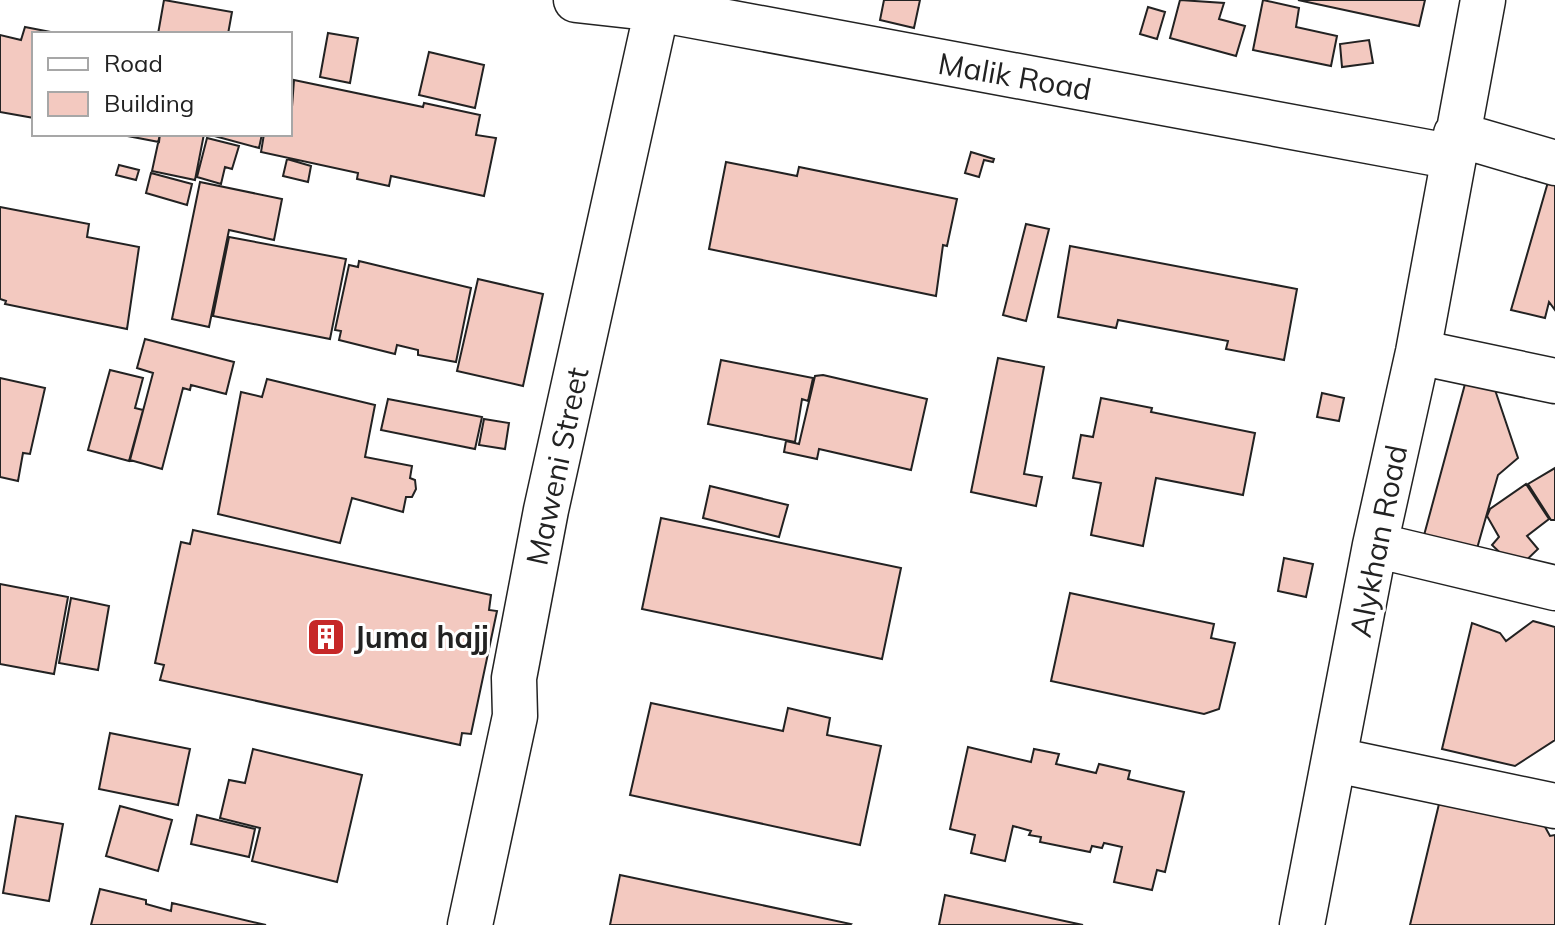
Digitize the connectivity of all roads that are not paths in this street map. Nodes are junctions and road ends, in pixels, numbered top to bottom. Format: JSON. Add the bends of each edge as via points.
{"nodes":[{"id":1,"x":576,"y":0,"type":"edge"},
{"id":2,"x":1483,"y":0,"type":"edge"},
{"id":3,"x":657,"y":9,"type":"junction"},
{"id":4,"x":1455,"y":145,"type":"junction"},
{"id":5,"x":1555,"y":163,"type":"edge"},
{"id":6,"x":1418,"y":352,"type":"junction"},
{"id":7,"x":1555,"y":381,"type":"edge"},
{"id":8,"x":1375,"y":545,"type":"junction"},
{"id":9,"x":1555,"y":588,"type":"edge"},
{"id":10,"x":1336,"y":760,"type":"junction"},
{"id":11,"x":1555,"y":806,"type":"edge"},
{"id":12,"x":470,"y":925,"type":"edge"},
{"id":13,"x":1302,"y":925,"type":"edge"}],
"edges":[{"from":1,"to":3,"type":"street","name":"Malik Road"},
{"from":2,"to":4,"type":"street","name":"Alykhan Road"},
{"from":3,"to":4,"type":"street","name":"Malik Road"},
{"from":3,"to":12,"type":"street","name":"Maweni Street","via":[[546,510],[514,678],[515,716]]},
{"from":4,"to":5,"type":"street","name":"Malik Road"},
{"from":4,"to":6,"type":"street","name":"Alykhan Road"},
{"from":6,"to":7,"type":"street"},
{"from":6,"to":8,"type":"street","name":"Alykhan Road"},
{"from":8,"to":9,"type":"street"},
{"from":8,"to":10,"type":"street","name":"Alykhan Road"},
{"from":10,"to":11,"type":"street"},
{"from":10,"to":13,"type":"street","name":"Alykhan Road"}]}
